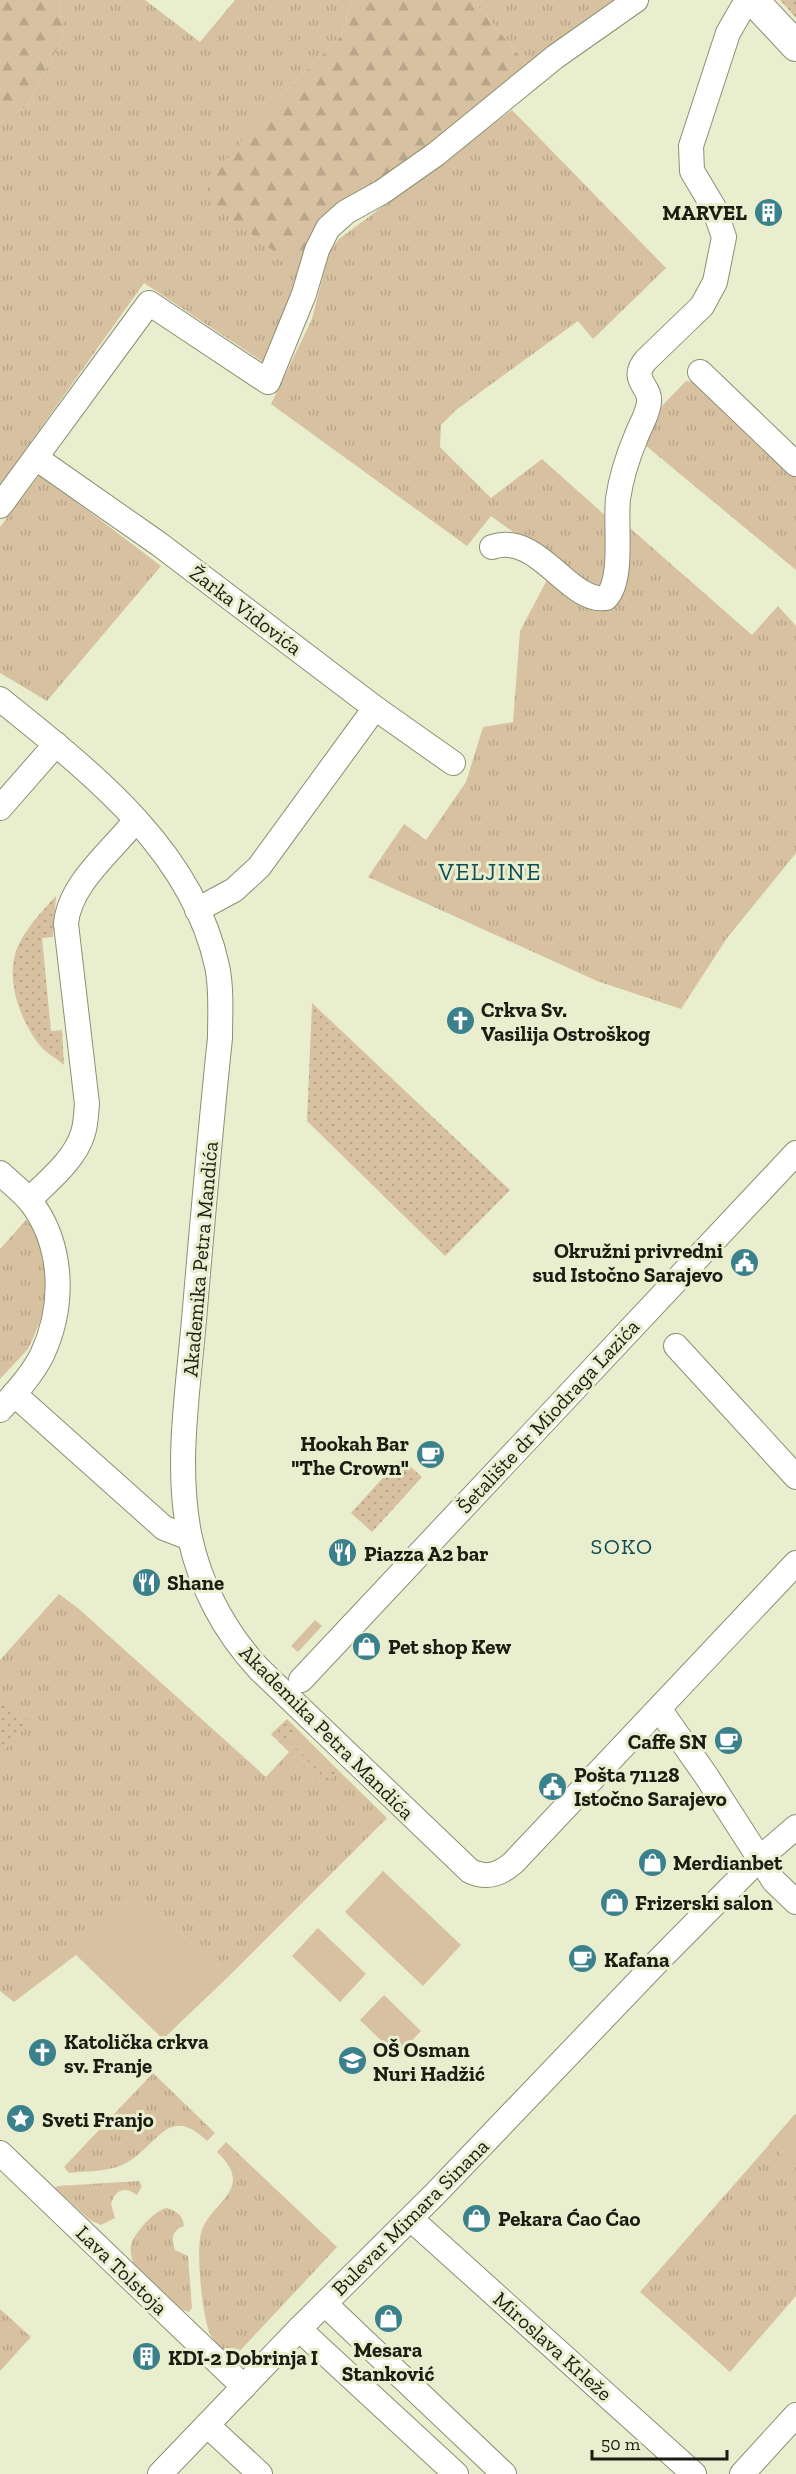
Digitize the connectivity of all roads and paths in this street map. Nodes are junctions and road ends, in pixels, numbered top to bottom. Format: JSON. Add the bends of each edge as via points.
{"nodes":[{"id":1,"x":636,"y":0,"type":"edge"},
{"id":2,"x":747,"y":0,"type":"edge"},
{"id":3,"x":753,"y":0,"type":"edge"},
{"id":4,"x":796,"y":46,"type":"edge"},
{"id":5,"x":700,"y":372,"type":"dead end"},
{"id":6,"x":36,"y":458,"type":"junction"},
{"id":7,"x":796,"y":464,"type":"edge"},
{"id":8,"x":0,"y":506,"type":"edge"},
{"id":9,"x":492,"y":547,"type":"dead end"},
{"id":10,"x":0,"y":699,"type":"edge"},
{"id":11,"x":375,"y":708,"type":"junction"},
{"id":12,"x":56,"y":744,"type":"junction"},
{"id":13,"x":453,"y":764,"type":"dead end"},
{"id":14,"x":0,"y":808,"type":"edge"},
{"id":15,"x":136,"y":820,"type":"junction"},
{"id":16,"x":197,"y":910,"type":"junction"},
{"id":17,"x":796,"y":1153,"type":"edge"},
{"id":18,"x":0,"y":1173,"type":"edge"},
{"id":19,"x":29,"y":1200,"type":"junction"},
{"id":20,"x":676,"y":1346,"type":"dead end"},
{"id":21,"x":7,"y":1402,"type":"edge"},
{"id":22,"x":796,"y":1477,"type":"edge"},
{"id":23,"x":190,"y":1538,"type":"junction"},
{"id":24,"x":796,"y":1563,"type":"edge"},
{"id":25,"x":301,"y":1680,"type":"dead end"},
{"id":26,"x":660,"y":1710,"type":"junction"},
{"id":27,"x":796,"y":1827,"type":"edge"},
{"id":28,"x":759,"y":1859,"type":"junction"},
{"id":29,"x":796,"y":1902,"type":"edge"},
{"id":30,"x":0,"y":2153,"type":"edge"},
{"id":31,"x":411,"y":2219,"type":"junction"},
{"id":32,"x":325,"y":2304,"type":"junction"},
{"id":33,"x":299,"y":2329,"type":"junction"},
{"id":34,"x":244,"y":2387,"type":"junction"},
{"id":35,"x":796,"y":2415,"type":"edge"},
{"id":36,"x":207,"y":2425,"type":"junction"},
{"id":37,"x":160,"y":2474,"type":"edge"},
{"id":38,"x":260,"y":2474,"type":"edge"},
{"id":39,"x":456,"y":2474,"type":"edge"},
{"id":40,"x":504,"y":2474,"type":"edge"},
{"id":41,"x":694,"y":2474,"type":"edge"},
{"id":42,"x":742,"y":2474,"type":"edge"}],
"edges":[{"from":1,"to":6,"type":"street","via":[[555,57],[436,154],[327,228],[268,382],[149,303]]},
{"from":2,"to":9,"type":"street","via":[[728,33],[691,146],[692,171],[722,228],[720,263],[702,306],[646,360],[640,371],[641,383],[650,398],[620,487],[616,574],[611,593],[606,598],[595,598],[523,548],[500,544]]},
{"from":3,"to":4,"type":"main road"},
{"from":5,"to":7,"type":"street"},
{"from":6,"to":8,"type":"street"},
{"from":6,"to":11,"type":"street","name":"Žarka Vidovića","via":[[159,544]]},
{"from":10,"to":12,"type":"street","name":"Akademika Petra Mandića"},
{"from":11,"to":13,"type":"street","name":"Žarka Vidovića"},
{"from":11,"to":16,"type":"street","via":[[259,867],[234,890]]},
{"from":12,"to":14,"type":"street"},
{"from":12,"to":15,"type":"street","name":"Akademika Petra Mandića"},
{"from":15,"to":16,"type":"street","name":"Akademika Petra Mandića","via":[[168,859]]},
{"from":15,"to":19,"type":"street","via":[[69,904],[66,924],[86,1120],[78,1144],[61,1169]]},
{"from":16,"to":23,"type":"street","name":"Akademika Petra Mandića","via":[[217,966],[221,999],[183,1459]]},
{"from":17,"to":25,"type":"street","name":"Šetalište dr Miodraga Lazića"},
{"from":18,"to":19,"type":"street"},
{"from":19,"to":21,"type":"street","via":[[48,1231],[58,1278],[57,1299],[50,1336],[41,1356]]},
{"from":20,"to":22,"type":"street"},
{"from":21,"to":23,"type":"street","via":[[164,1528]]},
{"from":23,"to":26,"type":"street","name":"Akademika Petra Mandića","via":[[212,1602],[249,1658],[475,1874],[490,1876],[513,1863]]},
{"from":24,"to":26,"type":"street","name":"Akademika Petra Mandića"},
{"from":26,"to":28,"type":"street"},
{"from":27,"to":28,"type":"street","name":"Bulevar Mimara Sinana"},
{"from":28,"to":29,"type":"street"},
{"from":28,"to":31,"type":"street","name":"Bulevar Mimara Sinana"},
{"from":30,"to":34,"type":"street","name":"Lava Tolstoja"},
{"from":31,"to":32,"type":"street","name":"Bulevar Mimara Sinana"},
{"from":31,"to":41,"type":"street","name":"Miroslava Krleže"},
{"from":32,"to":33,"type":"street","name":"Bulevar Mimara Sinana"},
{"from":32,"to":40,"type":"street"},
{"from":33,"to":34,"type":"street","name":"Bulevar Mimara Sinana"},
{"from":33,"to":39,"type":"street"},
{"from":34,"to":36,"type":"street","name":"Bulevar Mimara Sinana"},
{"from":35,"to":42,"type":"street"},
{"from":36,"to":37,"type":"street","name":"Bulevar Mimara Sinana"},
{"from":36,"to":38,"type":"street"}]}
